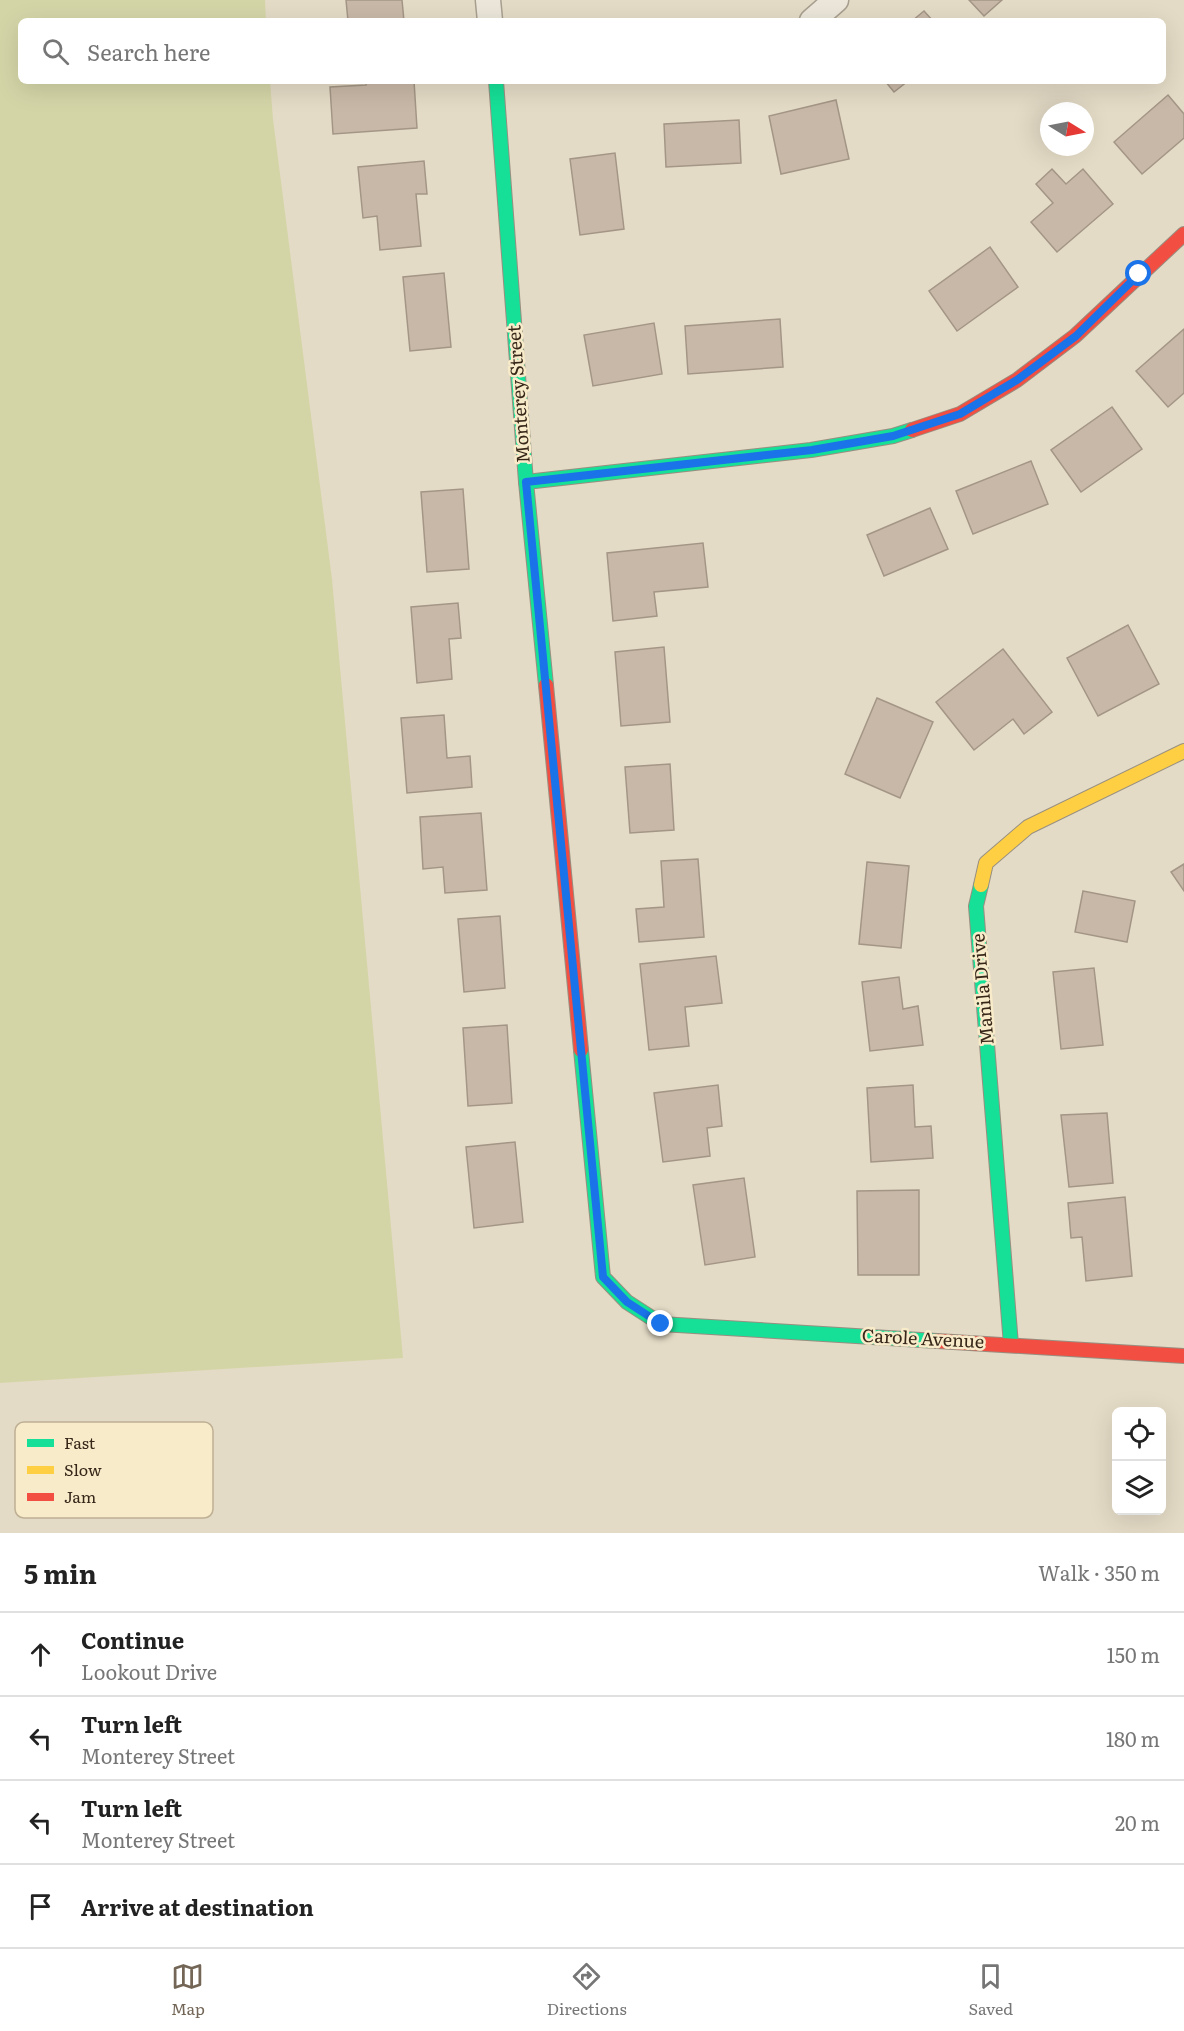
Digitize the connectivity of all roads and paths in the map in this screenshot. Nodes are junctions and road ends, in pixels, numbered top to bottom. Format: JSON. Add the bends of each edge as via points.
{"nodes":[{"id":1,"x":488,"y":0,"type":"edge"},
{"id":2,"x":837,"y":0,"type":"edge"},
{"id":3,"x":490,"y":18,"type":"edge"},
{"id":4,"x":816,"y":18,"type":"edge"},
{"id":5,"x":496,"y":84,"type":"edge"},
{"id":6,"x":1184,"y":234,"type":"edge"},
{"id":7,"x":526,"y":482,"type":"junction"},
{"id":8,"x":1184,"y":751,"type":"edge"},
{"id":9,"x":661,"y":1324,"type":"joint"},
{"id":10,"x":1011,"y":1345,"type":"junction"},
{"id":11,"x":1184,"y":1356,"type":"edge"}],
"edges":[{"from":1,"to":3,"type":"street"},
{"from":2,"to":4,"type":"street"},
{"from":5,"to":7,"type":"street","name":"Monterey Street"},
{"from":6,"to":7,"type":"street","via":[[1076,336],[1017,380],[960,414],[893,436],[812,450]]},
{"from":7,"to":9,"type":"street","name":"Monterey Street","via":[[603,1277],[627,1302]]},
{"from":8,"to":10,"type":"street","name":"Manila Drive","via":[[1028,827],[987,863],[976,906]]},
{"from":9,"to":10,"type":"street","name":"Carole Avenue"},
{"from":10,"to":11,"type":"street","name":"Carole Avenue"}]}
